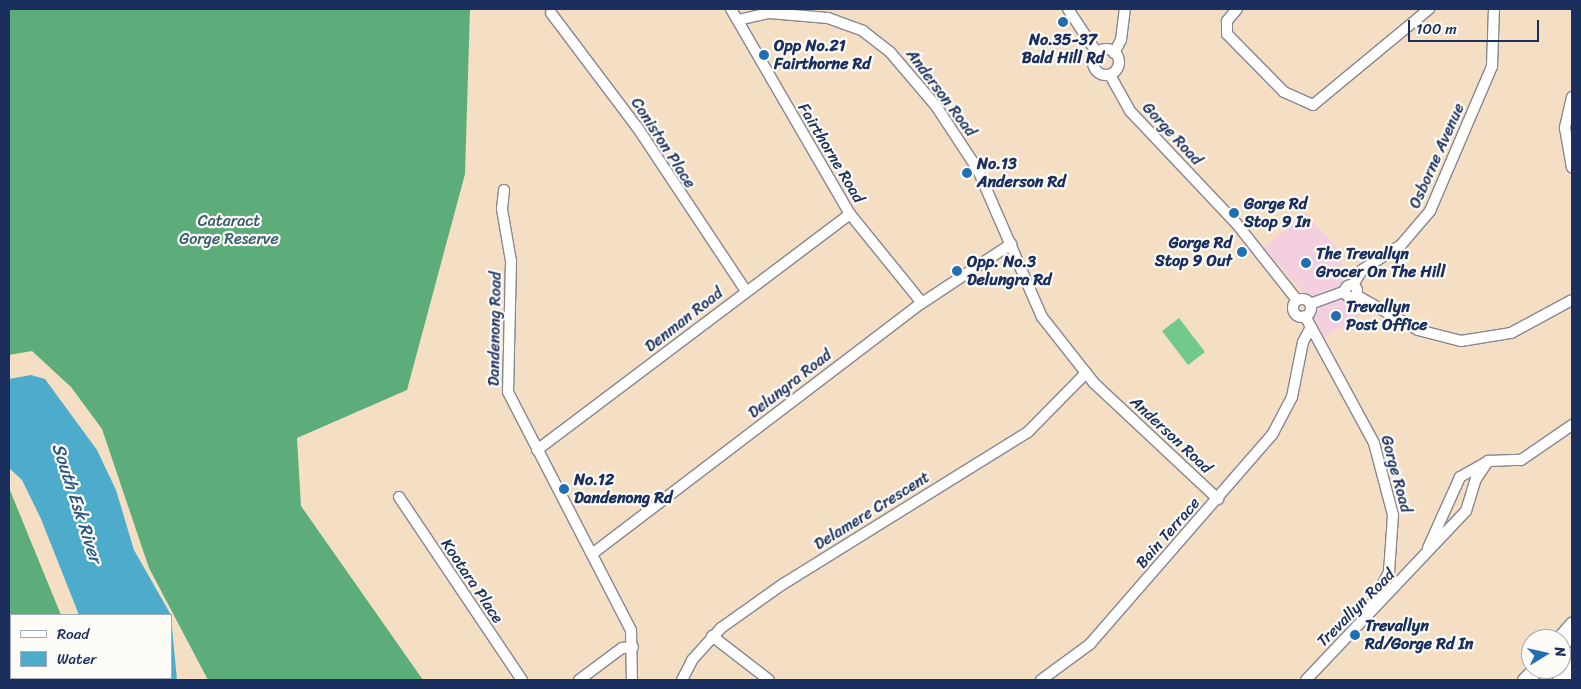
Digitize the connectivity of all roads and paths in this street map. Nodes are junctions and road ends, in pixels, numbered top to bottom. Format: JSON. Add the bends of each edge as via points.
{"nodes":[{"id":1,"x":731,"y":9,"type":"edge"},
{"id":2,"x":1068,"y":9,"type":"edge"},
{"id":3,"x":1125,"y":9,"type":"edge"},
{"id":4,"x":1237,"y":9,"type":"edge"},
{"id":5,"x":1428,"y":9,"type":"edge"},
{"id":6,"x":1494,"y":9,"type":"edge"},
{"id":7,"x":552,"y":13,"type":"dead end"},
{"id":8,"x":738,"y":20,"type":"junction"},
{"id":9,"x":1114,"y":52,"type":"junction"},
{"id":10,"x":1097,"y":53,"type":"junction"},
{"id":11,"x":1110,"y":75,"type":"junction"},
{"id":12,"x":1572,"y":97,"type":"edge"},
{"id":13,"x":1572,"y":167,"type":"edge"},
{"id":14,"x":504,"y":190,"type":"dead end"},
{"id":15,"x":850,"y":214,"type":"junction"},
{"id":16,"x":1011,"y":244,"type":"junction"},
{"id":17,"x":746,"y":291,"type":"junction"},
{"id":18,"x":1351,"y":291,"type":"junction"},
{"id":19,"x":1297,"y":300,"type":"junction"},
{"id":20,"x":1572,"y":300,"type":"edge"},
{"id":21,"x":922,"y":303,"type":"junction"},
{"id":22,"x":1310,"y":304,"type":"junction"},
{"id":23,"x":1304,"y":316,"type":"junction"},
{"id":24,"x":1310,"y":329,"type":"junction"},
{"id":25,"x":1086,"y":373,"type":"junction"},
{"id":26,"x":1572,"y":425,"type":"edge"},
{"id":27,"x":537,"y":450,"type":"junction"},
{"id":28,"x":1488,"y":462,"type":"junction"},
{"id":29,"x":399,"y":497,"type":"dead end"},
{"id":30,"x":1218,"y":499,"type":"junction"},
{"id":31,"x":592,"y":554,"type":"junction"},
{"id":32,"x":1425,"y":556,"type":"junction"},
{"id":33,"x":1362,"y":619,"type":"junction"},
{"id":34,"x":712,"y":636,"type":"junction"},
{"id":35,"x":633,"y":647,"type":"junction"},
{"id":36,"x":1572,"y":667,"type":"edge"},
{"id":37,"x":522,"y":680,"type":"edge"},
{"id":38,"x":578,"y":680,"type":"edge"},
{"id":39,"x":632,"y":680,"type":"edge"},
{"id":40,"x":682,"y":680,"type":"edge"},
{"id":41,"x":768,"y":680,"type":"edge"},
{"id":42,"x":1041,"y":680,"type":"edge"},
{"id":43,"x":1306,"y":680,"type":"edge"},
{"id":44,"x":1560,"y":680,"type":"edge"}],
"edges":[{"from":1,"to":8,"type":"street","name":"Fairthorne Road"},
{"from":2,"to":10,"type":"street"},
{"from":3,"to":9,"type":"street","via":[[1122,40]]},
{"from":4,"to":5,"type":"street","via":[[1227,21],[1227,34],[1284,92],[1312,105]]},
{"from":6,"to":18,"type":"street","name":"Osborne Avenue","via":[[1492,66],[1430,210],[1401,245],[1362,270]]},
{"from":7,"to":17,"type":"street","name":"Coniston Place","via":[[637,127]]},
{"from":8,"to":15,"type":"street","name":"Fairthorne Road"},
{"from":8,"to":16,"type":"street","name":"Anderson Road","via":[[769,13],[828,18],[879,41],[923,89],[968,154]]},
{"from":9,"to":10,"type":"street"},
{"from":9,"to":11,"type":"street","via":[[1118,67]]},
{"from":10,"to":11,"type":"street","name":"Gorge Road","via":[[1094,69]]},
{"from":11,"to":19,"type":"street","name":"Gorge Road","via":[[1130,111],[1236,223]]},
{"from":12,"to":13,"type":"street","via":[[1565,128]]},
{"from":14,"to":27,"type":"street","name":"Dandenong Road","via":[[502,208],[511,261],[508,392]]},
{"from":15,"to":17,"type":"street","name":"Denman Road"},
{"from":15,"to":21,"type":"street","name":"Fairthorne Road"},
{"from":16,"to":21,"type":"street","name":"Delungra Road"},
{"from":16,"to":25,"type":"street","name":"Anderson Road","via":[[1031,300]]},
{"from":17,"to":27,"type":"street","name":"Denman Road"},
{"from":18,"to":20,"type":"street","via":[[1418,330],[1460,341],[1511,333]]},
{"from":18,"to":22,"type":"street"},
{"from":19,"to":22,"type":"street"},
{"from":19,"to":23,"type":"street","name":"Gorge Road","via":[[1294,312]]},
{"from":21,"to":31,"type":"street","name":"Delungra Road"},
{"from":22,"to":23,"type":"street"},
{"from":23,"to":24,"type":"street","name":"Gorge Road"},
{"from":24,"to":30,"type":"street","name":"Bain Terrace","via":[[1285,414]]},
{"from":24,"to":33,"type":"street","name":"Gorge Road","via":[[1368,430],[1393,515],[1388,572]]},
{"from":25,"to":30,"type":"street","name":"Anderson Road"},
{"from":25,"to":34,"type":"street","name":"Delamere Crescent","via":[[1028,432],[782,584]]},
{"from":26,"to":28,"type":"street","name":"Trevallyn Road","via":[[1521,460]]},
{"from":27,"to":31,"type":"street","name":"Dandenong Road"},
{"from":28,"to":32,"type":"street","name":"Trevallyn Road","via":[[1476,479],[1466,511]]},
{"from":28,"to":32,"type":"street","name":"Trevallyn Road","via":[[1467,469],[1460,477]]},
{"from":29,"to":37,"type":"street","name":"Kootara Place"},
{"from":30,"to":42,"type":"street","name":"Bain Terrace","via":[[1090,644]]},
{"from":31,"to":35,"type":"street","name":"Dandenong Road","via":[[630,630]]},
{"from":32,"to":33,"type":"street","name":"Trevallyn Road"},
{"from":33,"to":43,"type":"street","name":"Trevallyn Road"},
{"from":34,"to":40,"type":"street","name":"Delamere Crescent"},
{"from":34,"to":41,"type":"street"},
{"from":35,"to":38,"type":"street","via":[[622,648]]},
{"from":35,"to":39,"type":"street","name":"Dandenong Road"},
{"from":36,"to":44,"type":"highway"}]}
